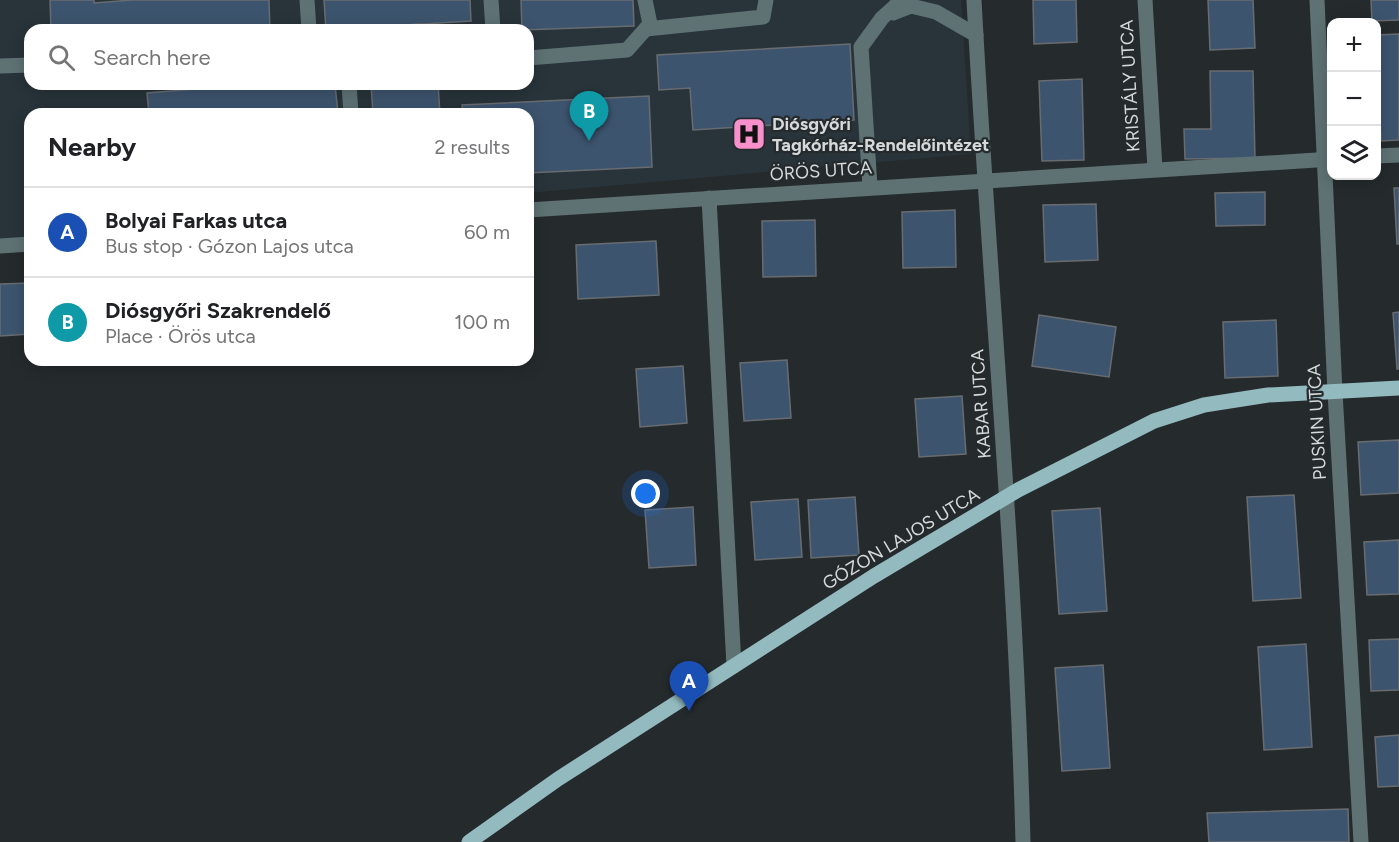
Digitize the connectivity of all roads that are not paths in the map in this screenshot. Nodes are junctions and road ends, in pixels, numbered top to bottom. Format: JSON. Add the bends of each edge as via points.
{"nodes":[{"id":1,"x":307,"y":0,"type":"edge"},
{"id":2,"x":491,"y":0,"type":"edge"},
{"id":3,"x":645,"y":0,"type":"edge"},
{"id":4,"x":766,"y":0,"type":"edge"},
{"id":5,"x":902,"y":0,"type":"edge"},
{"id":6,"x":974,"y":0,"type":"edge"},
{"id":7,"x":1145,"y":0,"type":"edge"},
{"id":8,"x":1317,"y":0,"type":"edge"},
{"id":9,"x":882,"y":18,"type":"junction"},
{"id":10,"x":309,"y":24,"type":"edge"},
{"id":11,"x":493,"y":24,"type":"edge"},
{"id":12,"x":646,"y":29,"type":"junction"},
{"id":13,"x":976,"y":35,"type":"junction"},
{"id":14,"x":534,"y":58,"type":"edge"},
{"id":15,"x":24,"y":65,"type":"edge"},
{"id":16,"x":0,"y":66,"type":"edge"},
{"id":17,"x":349,"y":90,"type":"edge"},
{"id":18,"x":351,"y":108,"type":"edge"},
{"id":19,"x":1399,"y":155,"type":"edge"},
{"id":20,"x":1381,"y":156,"type":"edge"},
{"id":21,"x":1327,"y":159,"type":"edge"},
{"id":22,"x":1155,"y":170,"type":"junction"},
{"id":23,"x":984,"y":180,"type":"junction"},
{"id":24,"x":1328,"y":180,"type":"edge"},
{"id":25,"x":870,"y":188,"type":"junction"},
{"id":26,"x":709,"y":198,"type":"junction"},
{"id":27,"x":534,"y":210,"type":"edge"},
{"id":28,"x":24,"y":244,"type":"edge"},
{"id":29,"x":0,"y":246,"type":"edge"},
{"id":30,"x":1399,"y":388,"type":"edge"},
{"id":31,"x":1335,"y":392,"type":"junction"},
{"id":32,"x":1008,"y":496,"type":"junction"},
{"id":33,"x":734,"y":666,"type":"junction"},
{"id":34,"x":469,"y":842,"type":"edge"},
{"id":35,"x":1023,"y":842,"type":"edge"},
{"id":36,"x":1361,"y":842,"type":"edge"}],
"edges":[{"from":1,"to":10,"type":"street"},
{"from":2,"to":11,"type":"street"},
{"from":3,"to":12,"type":"street","via":[[650,24]]},
{"from":4,"to":12,"type":"street","via":[[763,17]]},
{"from":5,"to":9,"type":"street"},
{"from":6,"to":13,"type":"street","name":"KABAR UTCA"},
{"from":7,"to":22,"type":"street","name":"KRISTÁLY UTCA"},
{"from":8,"to":21,"type":"street","name":"PUSKIN UTCA"},
{"from":9,"to":13,"type":"street","via":[[911,6],[936,12]]},
{"from":9,"to":25,"type":"street","via":[[861,47]]},
{"from":12,"to":14,"type":"street","via":[[627,50]]},
{"from":13,"to":23,"type":"street","name":"KABAR UTCA"},
{"from":15,"to":16,"type":"street"},
{"from":17,"to":18,"type":"street"},
{"from":19,"to":20,"type":"street"},
{"from":21,"to":22,"type":"street","name":"ÖRÖS UTCA"},
{"from":22,"to":23,"type":"street","name":"ÖRÖS UTCA"},
{"from":23,"to":25,"type":"street","name":"ÖRÖS UTCA"},
{"from":23,"to":32,"type":"street","name":"KABAR UTCA"},
{"from":24,"to":31,"type":"street","name":"PUSKIN UTCA"},
{"from":25,"to":26,"type":"street","name":"ÖRÖS UTCA"},
{"from":26,"to":27,"type":"street","name":"ÖRÖS UTCA"},
{"from":26,"to":33,"type":"street"},
{"from":28,"to":29,"type":"street"},
{"from":30,"to":31,"type":"main road","name":"GÓZON LAJOS UTCA"},
{"from":31,"to":32,"type":"main road","name":"GÓZON LAJOS UTCA","via":[[1268,395],[1204,405],[1154,421]]},
{"from":31,"to":36,"type":"street","name":"PUSKIN UTCA"},
{"from":32,"to":33,"type":"main road","name":"GÓZON LAJOS UTCA"},
{"from":32,"to":35,"type":"street","name":"KABAR UTCA"},
{"from":33,"to":34,"type":"main road","name":"GÓZON LAJOS UTCA","via":[[558,779]]}]}
